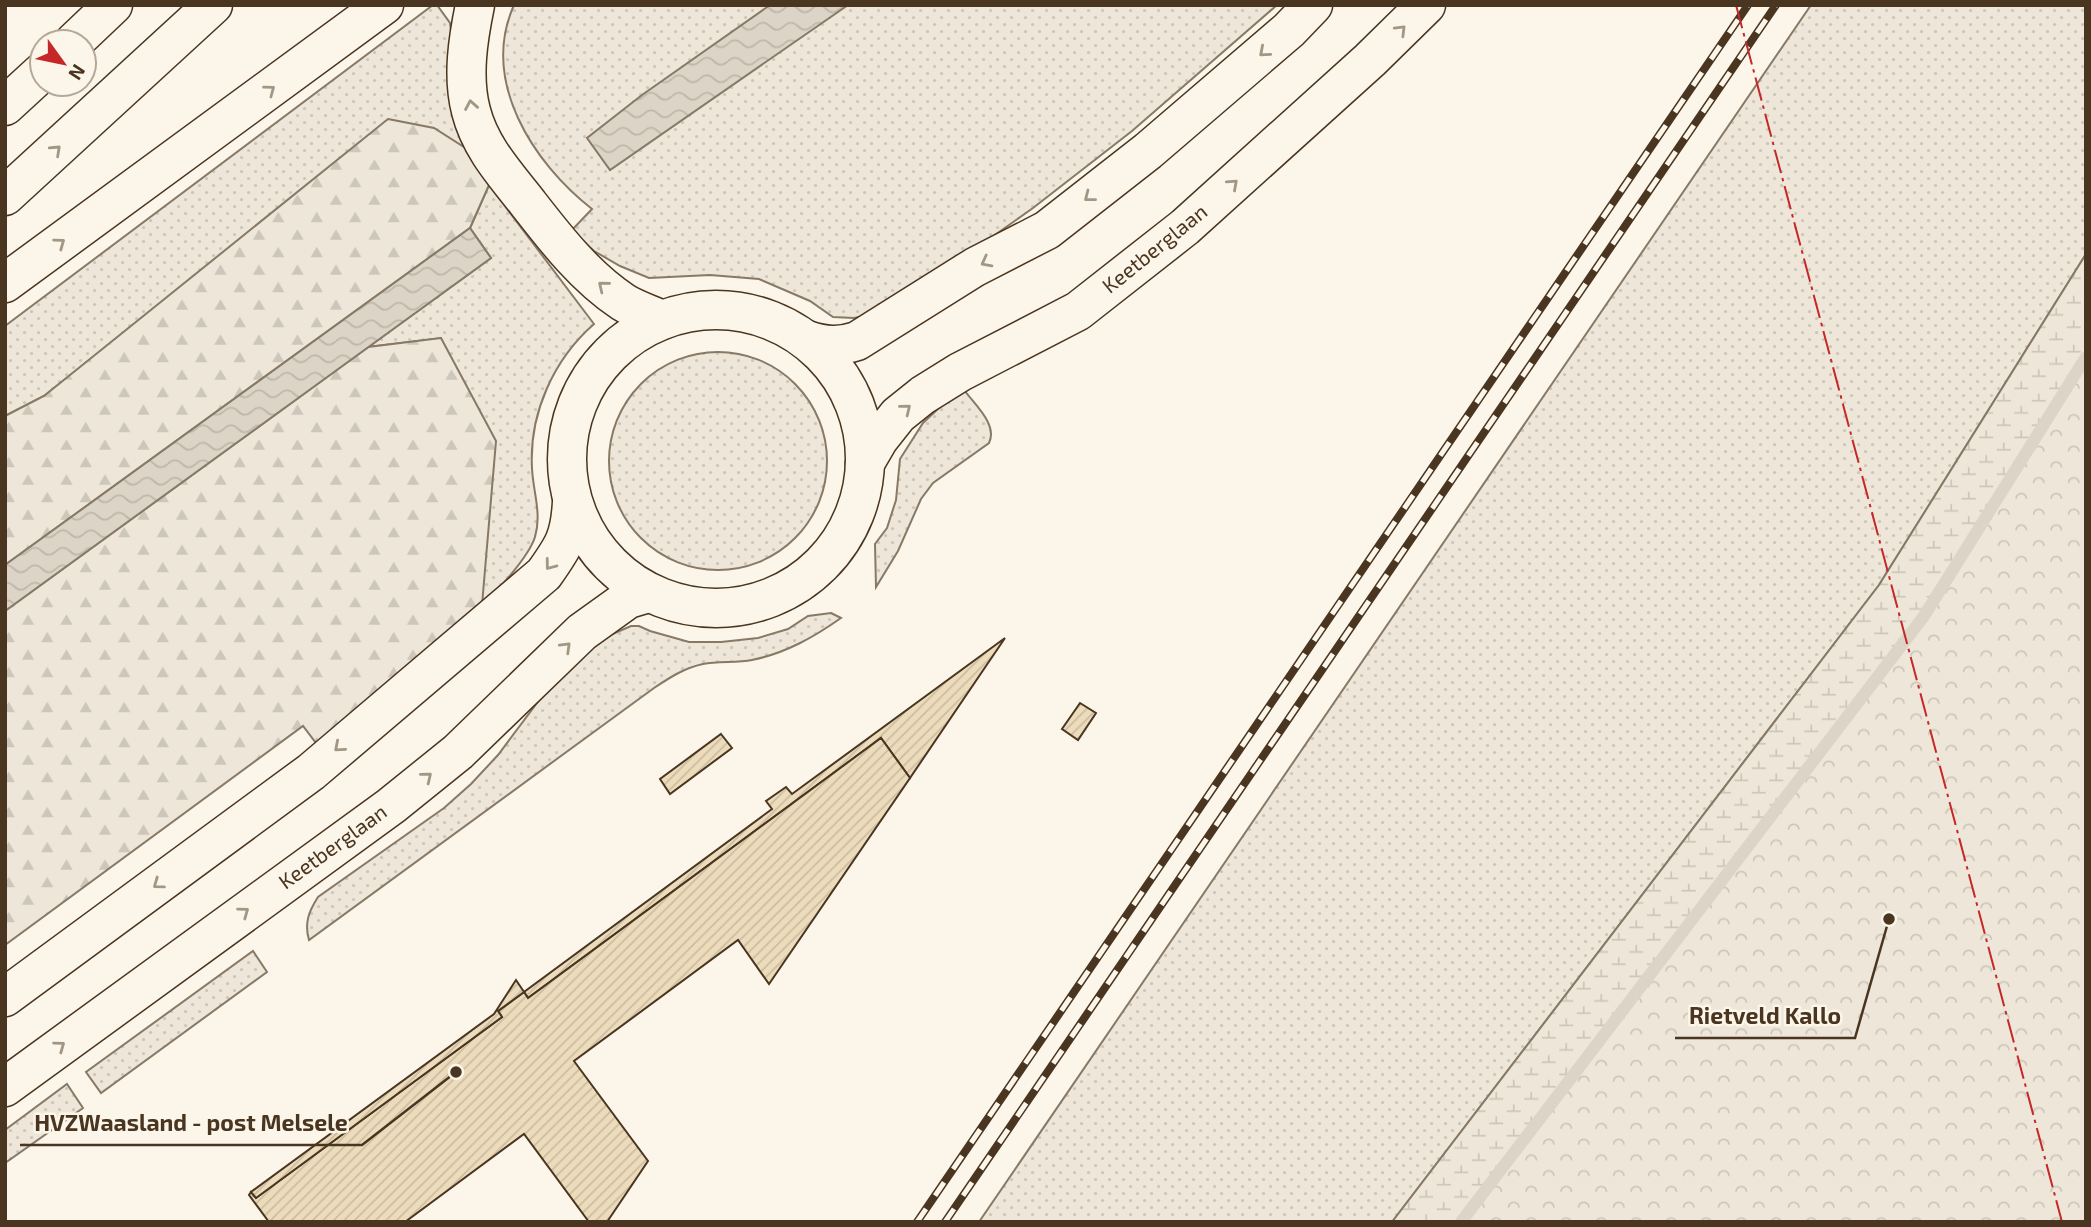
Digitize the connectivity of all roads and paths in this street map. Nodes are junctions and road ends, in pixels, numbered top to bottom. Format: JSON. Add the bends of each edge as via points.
{"nodes":[{"id":1,"x":113,"y":5,"type":"edge"},
{"id":2,"x":213,"y":5,"type":"edge"},
{"id":3,"x":384,"y":5,"type":"edge"},
{"id":4,"x":475,"y":5,"type":"edge"},
{"id":5,"x":1313,"y":5,"type":"edge"},
{"id":6,"x":1426,"y":5,"type":"edge"},
{"id":7,"x":89,"y":28,"type":"edge"},
{"id":8,"x":28,"y":85,"type":"edge"},
{"id":9,"x":5,"y":106,"type":"edge"},
{"id":10,"x":5,"y":196,"type":"edge"},
{"id":11,"x":5,"y":283,"type":"edge"},
{"id":12,"x":662,"y":320,"type":"junction"},
{"id":13,"x":807,"y":341,"type":"junction"},
{"id":14,"x":865,"y":463,"type":"junction"},
{"id":15,"x":572,"y":502,"type":"junction"},
{"id":16,"x":648,"y":593,"type":"junction"},
{"id":17,"x":5,"y":997,"type":"edge"},
{"id":18,"x":5,"y":1087,"type":"edge"}],
"edges":[{"from":1,"to":7,"type":"main road"},
{"from":10,"to":2,"type":"main road","one_way":true},
{"from":11,"to":3,"type":"main road","one_way":true},
{"from":12,"to":4,"type":"main road","one_way":true,"via":[[624,303],[594,279],[560,244],[482,142],[471,111],[467,74]]},
{"from":5,"to":13,"type":"main road","one_way":true,"via":[[1148,151],[1047,230],[975,267],[858,341],[842,346]]},
{"from":14,"to":6,"type":"main road","name":"Keetberglaan","one_way":true,"via":[[898,415],[923,396],[1078,311],[1185,227]]},
{"from":8,"to":9,"type":"main road"},
{"from":12,"to":13,"type":"main road","via":[[699,311],[737,311],[774,321]]},
{"from":12,"to":15,"type":"main road","via":[[629,337],[602,362],[582,394],[570,429],[566,466]]},
{"from":13,"to":14,"type":"main road","via":[[832,365],[851,395],[862,428]]},
{"from":14,"to":16,"type":"main road","via":[[860,498],[847,531],[827,560],[797,585],[761,602],[723,609],[684,606]]},
{"from":15,"to":16,"type":"main road","via":[[589,539],[615,570]]},
{"from":15,"to":17,"type":"main road","one_way":true,"via":[[563,547],[544,574],[311,772]]},
{"from":18,"to":16,"type":"main road","name":"Keetberglaan","one_way":true,"via":[[391,806],[458,752],[582,632],[628,599]]}]}
